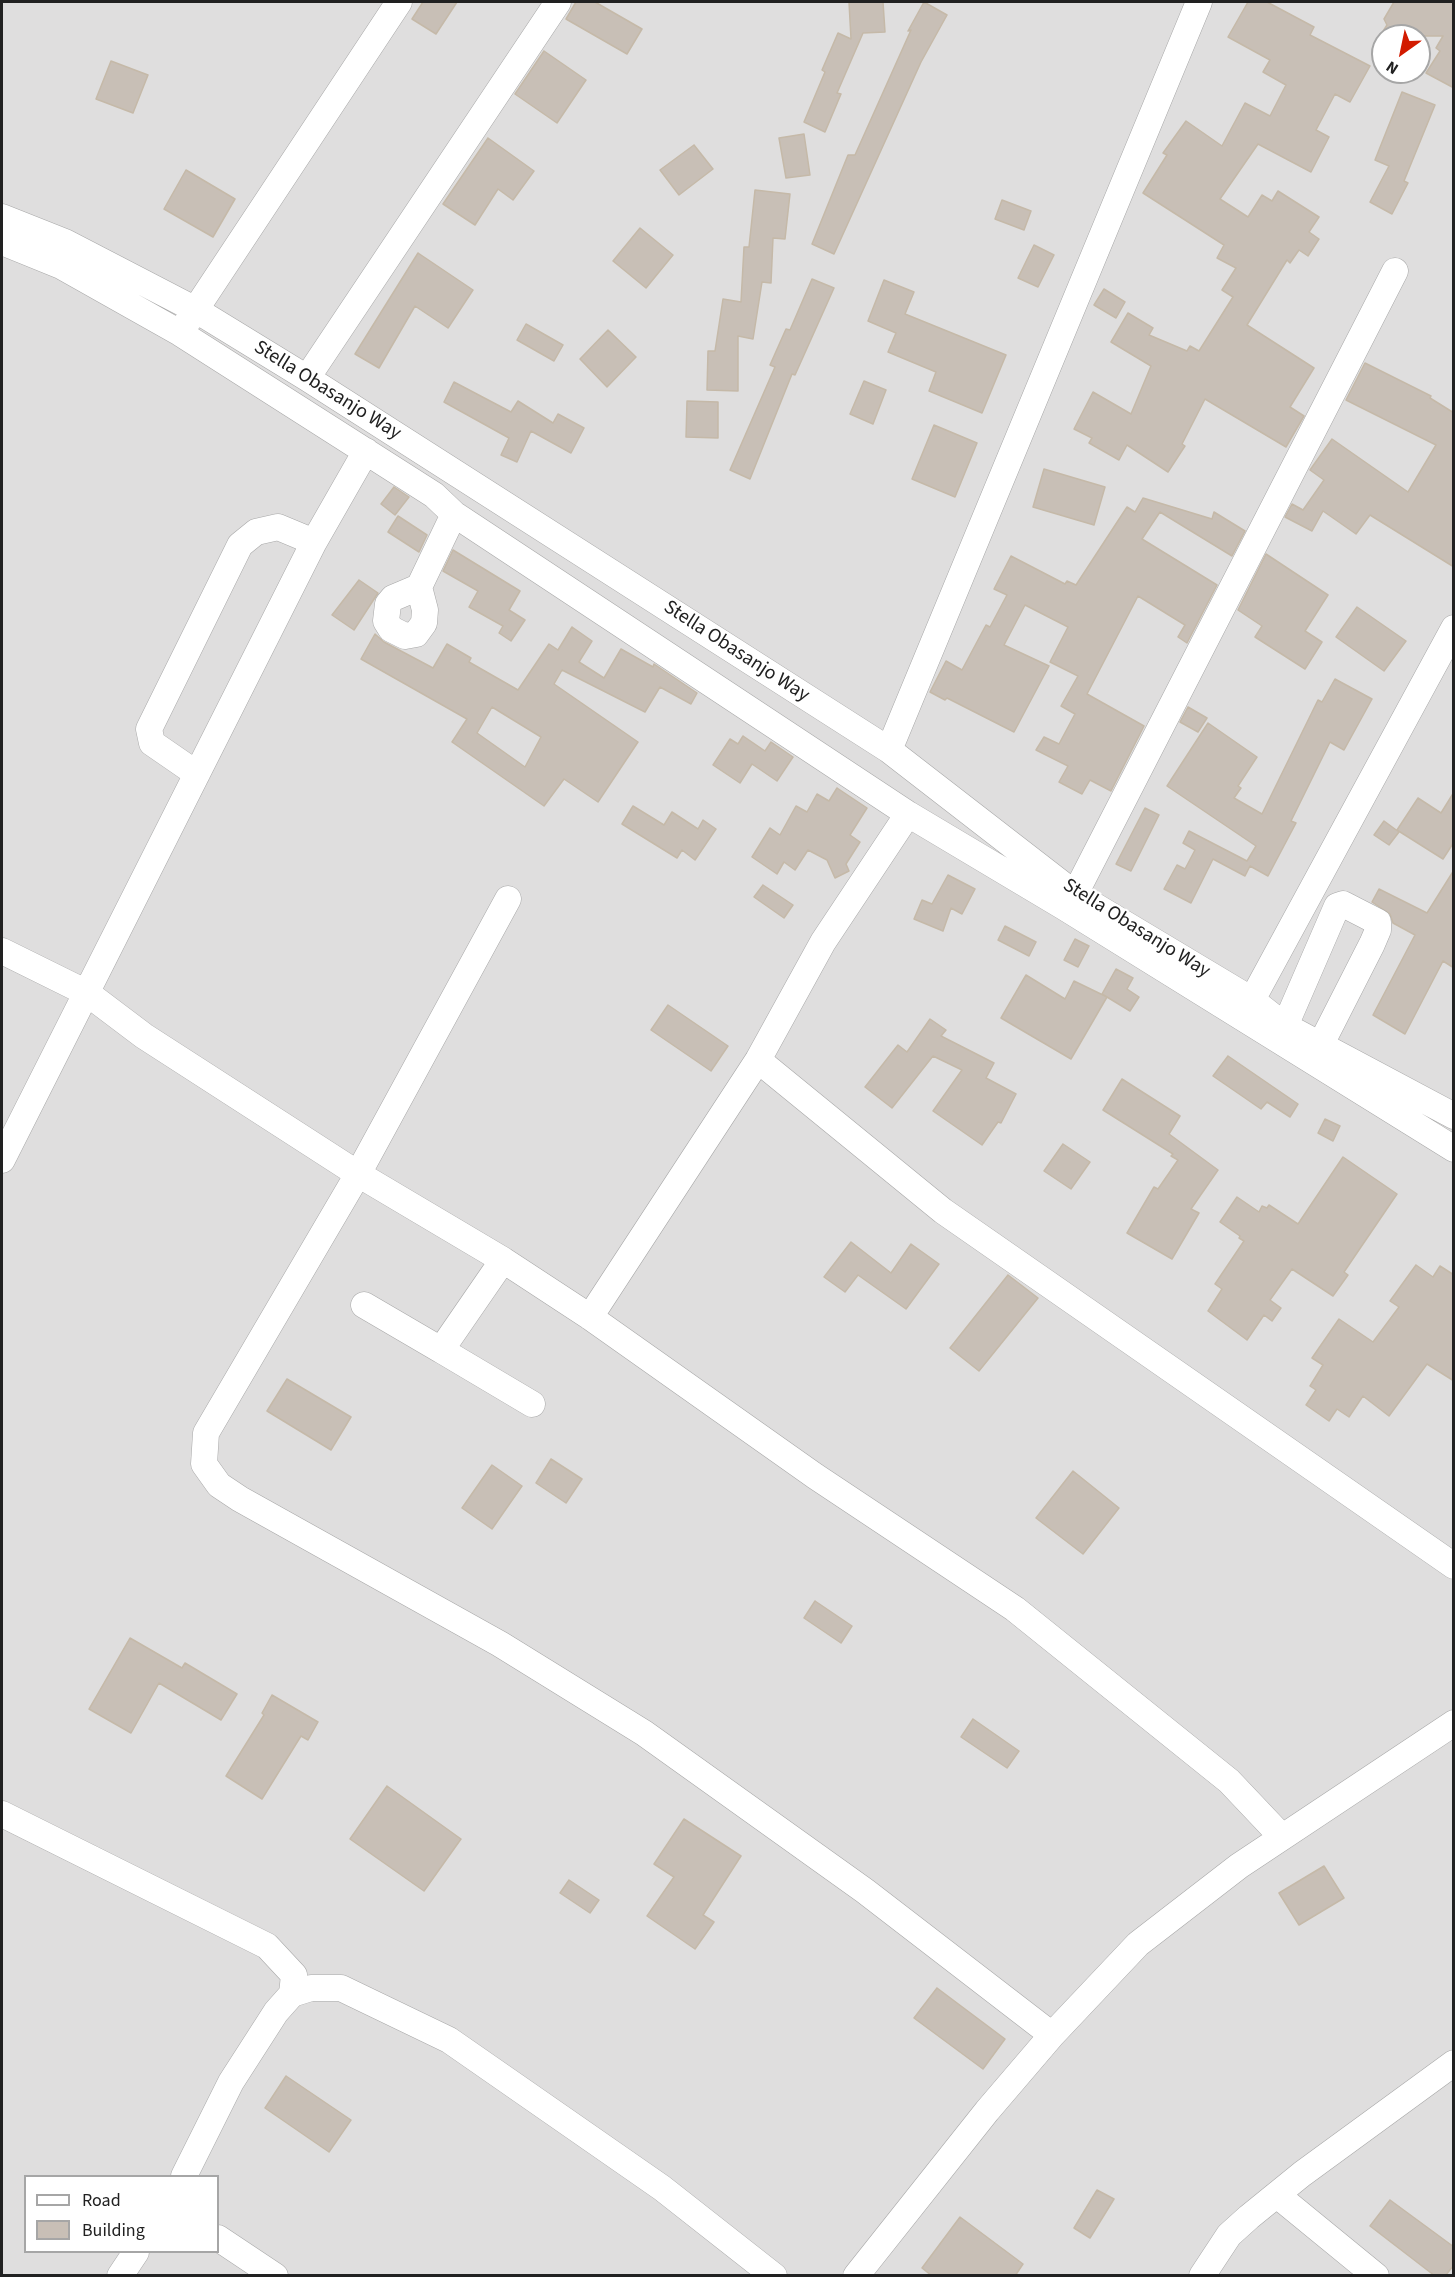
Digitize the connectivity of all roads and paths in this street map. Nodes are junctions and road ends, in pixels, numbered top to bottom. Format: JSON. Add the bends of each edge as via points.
{"nodes":[{"id":1,"x":399,"y":2,"type":"edge"},
{"id":2,"x":558,"y":2,"type":"edge"},
{"id":3,"x":1199,"y":2,"type":"edge"},
{"id":4,"x":2,"y":217,"type":"edge"},
{"id":5,"x":2,"y":242,"type":"edge"},
{"id":6,"x":1395,"y":271,"type":"dead end"},
{"id":7,"x":196,"y":310,"type":"junction"},
{"id":8,"x":180,"y":333,"type":"junction"},
{"id":9,"x":307,"y":378,"type":"junction"},
{"id":10,"x":366,"y":452,"type":"junction"},
{"id":11,"x":454,"y":514,"type":"junction"},
{"id":12,"x":315,"y":542,"type":"junction"},
{"id":13,"x":418,"y":587,"type":"dead end"},
{"id":14,"x":1454,"y":628,"type":"edge"},
{"id":15,"x":889,"y":750,"type":"junction"},
{"id":16,"x":197,"y":774,"type":"junction"},
{"id":17,"x":908,"y":814,"type":"junction"},
{"id":18,"x":1318,"y":874,"type":"junction"},
{"id":19,"x":1075,"y":894,"type":"junction"},
{"id":20,"x":508,"y":899,"type":"dead end"},
{"id":21,"x":1343,"y":904,"type":"junction"},
{"id":22,"x":2,"y":951,"type":"edge"},
{"id":23,"x":87,"y":993,"type":"junction"},
{"id":24,"x":1252,"y":1000,"type":"junction"},
{"id":25,"x":1300,"y":1039,"type":"junction"},
{"id":26,"x":758,"y":1060,"type":"junction"},
{"id":27,"x":1451,"y":1106,"type":"edge"},
{"id":28,"x":1454,"y":1149,"type":"edge"},
{"id":29,"x":2,"y":1160,"type":"edge"},
{"id":30,"x":358,"y":1174,"type":"junction"},
{"id":31,"x":503,"y":1260,"type":"junction"},
{"id":32,"x":364,"y":1305,"type":"dead end"},
{"id":33,"x":590,"y":1317,"type":"junction"},
{"id":34,"x":441,"y":1350,"type":"junction"},
{"id":35,"x":532,"y":1404,"type":"dead end"},
{"id":36,"x":1454,"y":1566,"type":"edge"},
{"id":37,"x":1454,"y":1723,"type":"edge"},
{"id":38,"x":2,"y":1814,"type":"edge"},
{"id":39,"x":1282,"y":1837,"type":"junction"},
{"id":40,"x":292,"y":1994,"type":"junction"},
{"id":41,"x":1052,"y":2035,"type":"junction"},
{"id":42,"x":1454,"y":2063,"type":"edge"},
{"id":43,"x":184,"y":2175,"type":"edge"},
{"id":44,"x":1277,"y":2195,"type":"junction"},
{"id":45,"x":219,"y":2239,"type":"edge"},
{"id":46,"x":135,"y":2253,"type":"edge"},
{"id":47,"x":120,"y":2276,"type":"edge"},
{"id":48,"x":275,"y":2276,"type":"edge"},
{"id":49,"x":774,"y":2276,"type":"edge"},
{"id":50,"x":856,"y":2276,"type":"edge"},
{"id":51,"x":1202,"y":2276,"type":"edge"},
{"id":52,"x":1376,"y":2276,"type":"edge"}],
"edges":[{"from":1,"to":7,"type":"street"},
{"from":2,"to":9,"type":"street"},
{"from":3,"to":15,"type":"street"},
{"from":4,"to":7,"type":"street","name":"Stella Obasanjo Way","via":[[65,242]]},
{"from":5,"to":8,"type":"street","via":[[61,266]]},
{"from":6,"to":19,"type":"street"},
{"from":7,"to":8,"type":"street"},
{"from":7,"to":9,"type":"street","name":"Stella Obasanjo Way"},
{"from":8,"to":10,"type":"street"},
{"from":9,"to":15,"type":"street","name":"Stella Obasanjo Way"},
{"from":10,"to":11,"type":"street","via":[[434,495]]},
{"from":10,"to":12,"type":"street"},
{"from":11,"to":13,"type":"street"},
{"from":11,"to":17,"type":"street"},
{"from":12,"to":16,"type":"street"},
{"from":12,"to":16,"type":"street","via":[[278,527],[255,532],[240,545],[149,729],[152,743]]},
{"from":14,"to":18,"type":"street"},
{"from":15,"to":19,"type":"street","name":"Stella Obasanjo Way"},
{"from":16,"to":23,"type":"street"},
{"from":17,"to":25,"type":"street","via":[[1064,907]]},
{"from":17,"to":26,"type":"street","via":[[823,942]]},
{"from":18,"to":21,"type":"street"},
{"from":18,"to":24,"type":"street"},
{"from":19,"to":24,"type":"street","name":"Stella Obasanjo Way"},
{"from":20,"to":30,"type":"street"},
{"from":21,"to":25,"type":"street","via":[[1337,906]]},
{"from":21,"to":25,"type":"street","via":[[1378,922],[1378,930]]},
{"from":22,"to":23,"type":"street"},
{"from":23,"to":29,"type":"street"},
{"from":23,"to":30,"type":"street","via":[[144,1036]]},
{"from":24,"to":25,"type":"street","name":"Stella Obasanjo Way"},
{"from":25,"to":27,"type":"street","name":"Stella Obasanjo Way"},
{"from":25,"to":28,"type":"street"},
{"from":26,"to":33,"type":"street"},
{"from":26,"to":36,"type":"street","via":[[943,1211]]},
{"from":30,"to":31,"type":"street"},
{"from":30,"to":41,"type":"street","via":[[206,1433],[204,1464],[219,1485],[500,1644],[644,1733],[866,1891]]},
{"from":31,"to":33,"type":"street"},
{"from":31,"to":34,"type":"street"},
{"from":32,"to":34,"type":"street"},
{"from":33,"to":39,"type":"street","via":[[816,1476],[1015,1609],[1229,1781]]},
{"from":34,"to":35,"type":"street"},
{"from":37,"to":39,"type":"street"},
{"from":38,"to":40,"type":"street","via":[[267,1946],[294,1975]]},
{"from":39,"to":41,"type":"street","via":[[1138,1944]]},
{"from":40,"to":43,"type":"street","via":[[231,2082]]},
{"from":40,"to":49,"type":"street","via":[[311,1988],[342,1988],[449,2040],[662,2187]]},
{"from":41,"to":50,"type":"street"},
{"from":42,"to":44,"type":"street"},
{"from":44,"to":51,"type":"street","via":[[1229,2235]]},
{"from":44,"to":52,"type":"street"},
{"from":45,"to":48,"type":"street"},
{"from":46,"to":47,"type":"street"}]}
